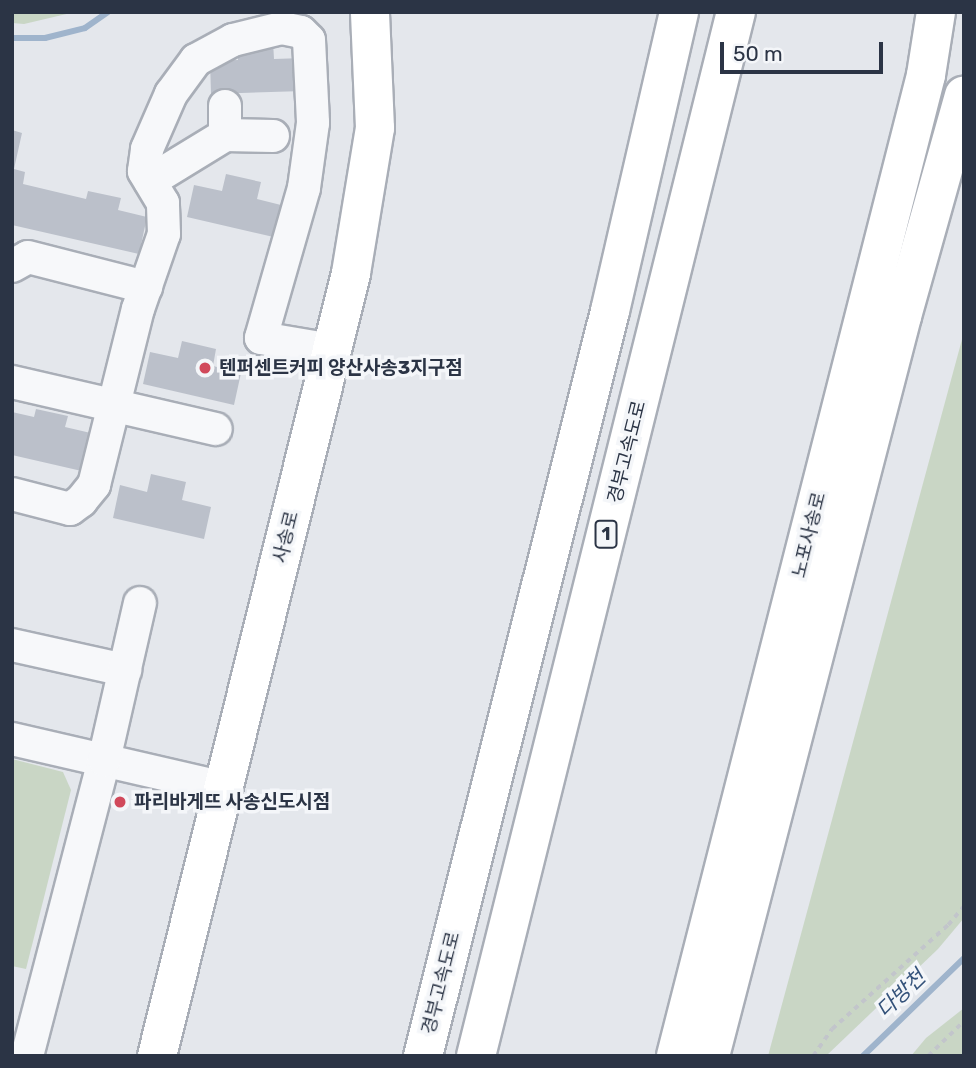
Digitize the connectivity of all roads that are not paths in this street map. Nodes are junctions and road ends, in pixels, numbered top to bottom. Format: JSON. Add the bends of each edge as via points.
{"nodes":[{"id":1,"x":370,"y":12,"type":"edge"},
{"id":2,"x":679,"y":12,"type":"edge"},
{"id":3,"x":736,"y":12,"type":"edge"},
{"id":4,"x":936,"y":12,"type":"edge"},
{"id":5,"x":964,"y":96,"type":"edge"},
{"id":6,"x":273,"y":136,"type":"dead end"},
{"id":7,"x":150,"y":181,"type":"junction"},
{"id":8,"x":12,"y":266,"type":"edge"},
{"id":9,"x":146,"y":287,"type":"junction"},
{"id":10,"x":332,"y":350,"type":"junction"},
{"id":11,"x":12,"y":382,"type":"edge"},
{"id":12,"x":113,"y":407,"type":"junction"},
{"id":13,"x":216,"y":429,"type":"dead end"},
{"id":14,"x":12,"y":494,"type":"edge"},
{"id":15,"x":140,"y":603,"type":"dead end"},
{"id":16,"x":12,"y":645,"type":"edge"},
{"id":17,"x":124,"y":670,"type":"junction"},
{"id":18,"x":12,"y":738,"type":"edge"},
{"id":19,"x":104,"y":760,"type":"junction"},
{"id":20,"x":224,"y":788,"type":"junction"},
{"id":21,"x":27,"y":1056,"type":"edge"},
{"id":22,"x":157,"y":1056,"type":"edge"},
{"id":23,"x":423,"y":1056,"type":"edge"},
{"id":24,"x":476,"y":1056,"type":"edge"},
{"id":25,"x":676,"y":1056,"type":"edge"},
{"id":26,"x":710,"y":1056,"type":"edge"}],
"edges":[{"from":1,"to":10,"type":"main road","name":"사송로","via":[[375,128],[351,273]]},
{"from":2,"to":23,"type":"main road","name":"경부고속도로","via":[[610,311]]},
{"from":3,"to":24,"type":"main road","name":"경부고속도로","number":"1"},
{"from":4,"to":25,"type":"main road","name":"노포사송로","via":[[923,88]]},
{"from":5,"to":26,"type":"main road","name":"노포사송로","via":[[902,316]]},
{"from":6,"to":7,"type":"street","via":[[225,120]]},
{"from":7,"to":9,"type":"street","via":[[163,203],[164,234]]},
{"from":7,"to":10,"type":"street","via":[[144,171],[147,149],[171,94],[195,60],[256,33],[282,28],[301,32],[309,40],[313,123],[304,188],[261,338]]},
{"from":8,"to":9,"type":"street","via":[[28,257]]},
{"from":9,"to":12,"type":"street"},
{"from":10,"to":20,"type":"main road","name":"사송로"},
{"from":11,"to":12,"type":"street"},
{"from":12,"to":13,"type":"street"},
{"from":12,"to":14,"type":"street","via":[[94,485],[81,501],[70,509]]},
{"from":15,"to":17,"type":"street"},
{"from":16,"to":17,"type":"street"},
{"from":17,"to":19,"type":"street"},
{"from":18,"to":19,"type":"street"},
{"from":19,"to":20,"type":"street"},
{"from":19,"to":21,"type":"street"},
{"from":20,"to":22,"type":"main road","name":"사송로"}]}
